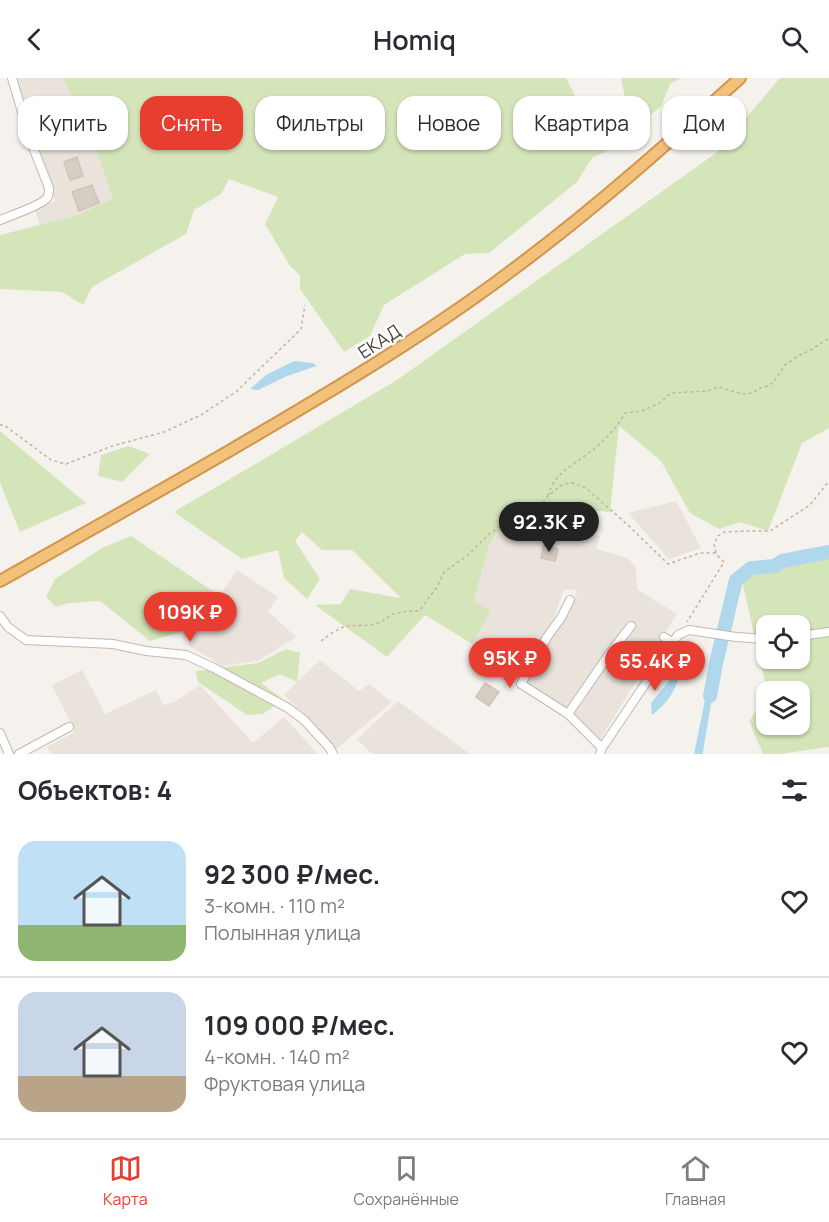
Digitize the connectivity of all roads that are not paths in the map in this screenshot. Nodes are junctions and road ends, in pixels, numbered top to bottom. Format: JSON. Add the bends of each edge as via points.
{"nodes":[{"id":1,"x":12,"y":78,"type":"edge"},
{"id":2,"x":740,"y":78,"type":"edge"},
{"id":3,"x":0,"y":220,"type":"edge"},
{"id":4,"x":0,"y":581,"type":"edge"},
{"id":5,"x":570,"y":600,"type":"dead end"},
{"id":6,"x":0,"y":616,"type":"edge"},
{"id":7,"x":3,"y":623,"type":"edge"},
{"id":8,"x":631,"y":627,"type":"dead end"},
{"id":9,"x":829,"y":632,"type":"edge"},
{"id":10,"x":810,"y":635,"type":"edge"},
{"id":11,"x":664,"y":637,"type":"dead end"},
{"id":12,"x":756,"y":639,"type":"edge"},
{"id":13,"x":673,"y":644,"type":"junction"},
{"id":14,"x":568,"y":714,"type":"junction"},
{"id":15,"x":69,"y":727,"type":"dead end"},
{"id":16,"x":0,"y":733,"type":"edge"},
{"id":17,"x":601,"y":751,"type":"edge"},
{"id":18,"x":9,"y":754,"type":"edge"},
{"id":19,"x":19,"y":754,"type":"edge"},
{"id":20,"x":333,"y":754,"type":"edge"}],
"edges":[{"from":1,"to":3,"type":"street","via":[[49,195],[46,200]]},
{"from":2,"to":4,"type":"highway","name":"ЕКАД","via":[[580,218],[405,344],[299,411]]},
{"from":5,"to":14,"type":"street","via":[[521,684]]},
{"from":6,"to":7,"type":"street"},
{"from":7,"to":20,"type":"street","via":[[26,640],[113,644],[186,655],[288,708],[304,720]]},
{"from":8,"to":14,"type":"street"},
{"from":9,"to":10,"type":"street"},
{"from":11,"to":13,"type":"street"},
{"from":12,"to":13,"type":"street","via":[[689,630],[678,635]]},
{"from":13,"to":17,"type":"street"},
{"from":14,"to":17,"type":"street"},
{"from":15,"to":19,"type":"street"},
{"from":16,"to":18,"type":"street"}]}
